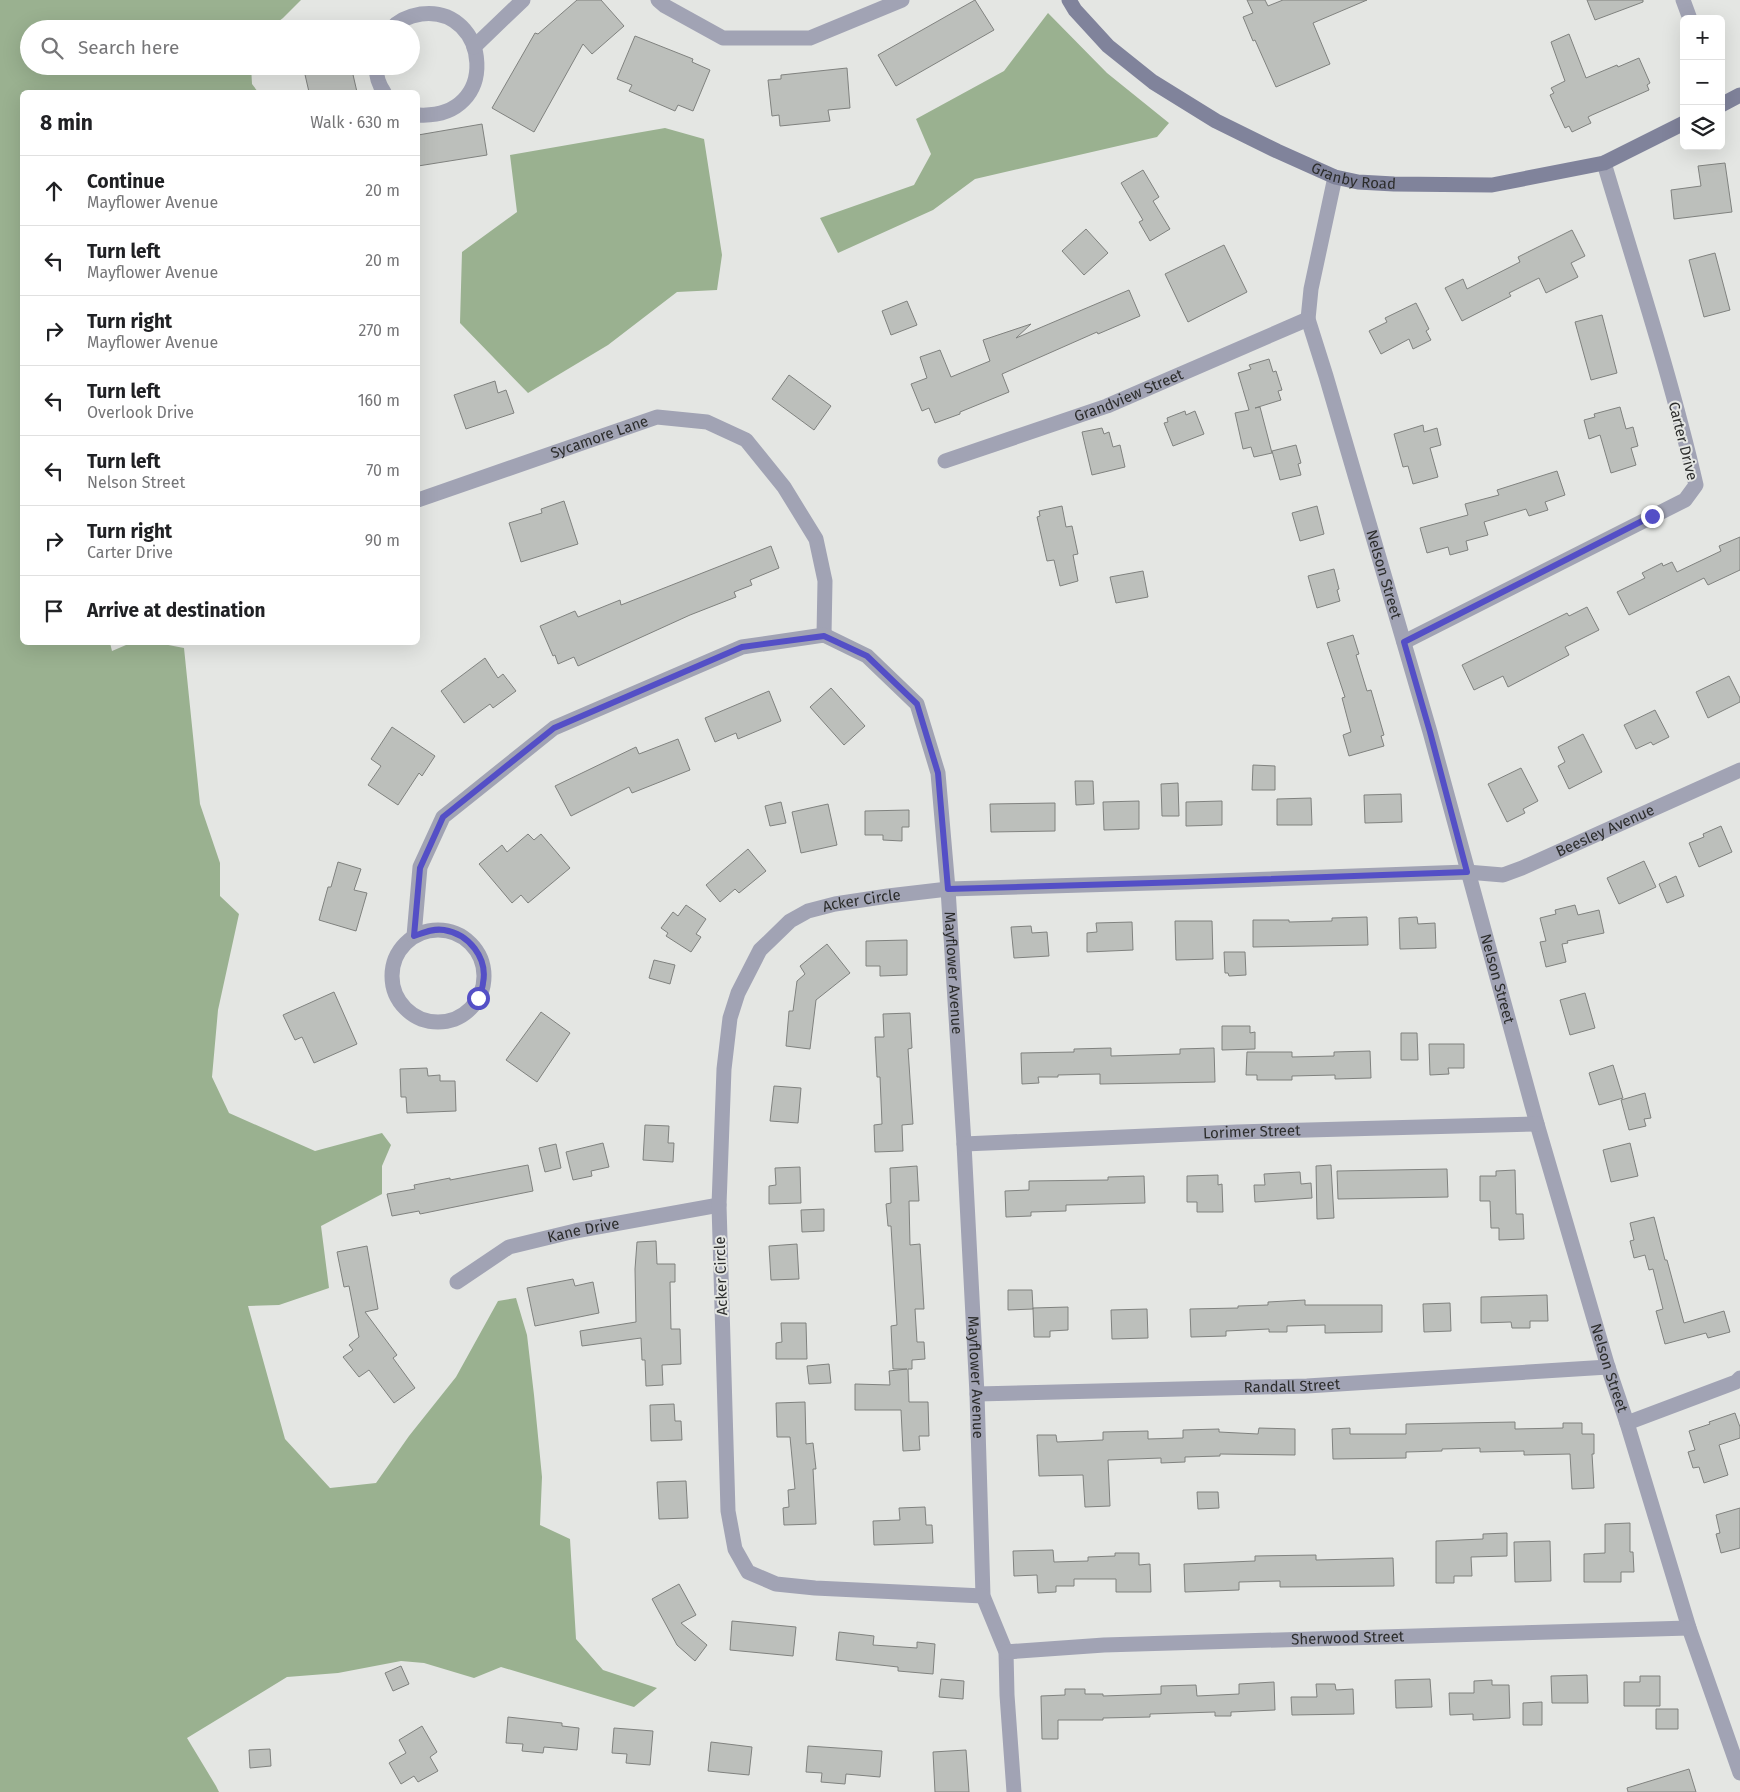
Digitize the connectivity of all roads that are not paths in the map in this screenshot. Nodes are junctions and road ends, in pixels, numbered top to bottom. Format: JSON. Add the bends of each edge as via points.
{"nodes":[{"id":1,"x":523,"y":0,"type":"edge"},
{"id":2,"x":658,"y":0,"type":"edge"},
{"id":3,"x":902,"y":0,"type":"edge"},
{"id":4,"x":1070,"y":0,"type":"edge"},
{"id":5,"x":1683,"y":0,"type":"edge"},
{"id":6,"x":1689,"y":15,"type":"edge"},
{"id":7,"x":403,"y":20,"type":"edge"},
{"id":8,"x":474,"y":47,"type":"junction"},
{"id":9,"x":377,"y":75,"type":"edge"},
{"id":10,"x":382,"y":90,"type":"edge"},
{"id":11,"x":1740,"y":95,"type":"edge"},
{"id":12,"x":1725,"y":103,"type":"edge"},
{"id":13,"x":420,"y":115,"type":"edge"},
{"id":14,"x":1680,"y":125,"type":"edge"},
{"id":15,"x":1604,"y":163,"type":"junction"},
{"id":16,"x":1335,"y":177,"type":"junction"},
{"id":17,"x":1308,"y":319,"type":"junction"},
{"id":18,"x":945,"y":461,"type":"dead end"},
{"id":19,"x":420,"y":499,"type":"edge"},
{"id":20,"x":824,"y":636,"type":"junction"},
{"id":21,"x":1404,"y":642,"type":"junction"},
{"id":22,"x":1740,"y":770,"type":"edge"},
{"id":23,"x":1467,"y":872,"type":"junction"},
{"id":24,"x":948,"y":889,"type":"junction"},
{"id":25,"x":414,"y":936,"type":"junction"},
{"id":26,"x":1537,"y":1124,"type":"junction"},
{"id":27,"x":964,"y":1144,"type":"junction"},
{"id":28,"x":719,"y":1205,"type":"junction"},
{"id":29,"x":457,"y":1282,"type":"dead end"},
{"id":30,"x":1608,"y":1367,"type":"junction"},
{"id":31,"x":1740,"y":1378,"type":"edge"},
{"id":32,"x":977,"y":1394,"type":"junction"},
{"id":33,"x":1627,"y":1423,"type":"junction"},
{"id":34,"x":983,"y":1596,"type":"junction"},
{"id":35,"x":1689,"y":1628,"type":"junction"},
{"id":36,"x":1006,"y":1652,"type":"junction"},
{"id":37,"x":1740,"y":1773,"type":"edge"},
{"id":38,"x":1014,"y":1792,"type":"edge"}],
"edges":[{"from":1,"to":8,"type":"street"},
{"from":2,"to":3,"type":"street","via":[[724,38],[810,38]]},
{"from":4,"to":16,"type":"main road","name":"Granby Road","via":[[1075,10],[1108,46],[1153,82],[1216,121]]},
{"from":5,"to":6,"type":"street"},
{"from":7,"to":8,"type":"street","via":[[429,13],[446,17],[461,26]]},
{"from":8,"to":13,"type":"street","via":[[477,74],[472,89],[462,102],[434,116]]},
{"from":9,"to":10,"type":"street"},
{"from":11,"to":12,"type":"main road"},
{"from":14,"to":15,"type":"main road","name":"Granby Road"},
{"from":15,"to":16,"type":"main road","name":"Granby Road","via":[[1492,185],[1394,184]]},
{"from":15,"to":21,"type":"street","name":"Carter Drive","via":[[1646,300],[1696,485],[1685,500]]},
{"from":16,"to":17,"type":"street","name":"Nelson Street","via":[[1311,289]]},
{"from":17,"to":18,"type":"street","name":"Grandview Street","via":[[1107,406]]},
{"from":17,"to":21,"type":"street","name":"Nelson Street"},
{"from":19,"to":20,"type":"street","name":"Sycamore Lane","via":[[657,417],[707,422],[746,440],[784,488],[816,539],[825,581]]},
{"from":20,"to":24,"type":"street","name":"Mayflower Avenue","via":[[867,656],[917,704],[938,773]]},
{"from":20,"to":25,"type":"street","via":[[742,647],[554,728],[443,817],[420,868]]},
{"from":21,"to":23,"type":"street","name":"Nelson Street"},
{"from":22,"to":23,"type":"street","name":"Beesley Avenue","via":[[1522,868],[1503,875]]},
{"from":23,"to":24,"type":"street","name":"Beesley Avenue"},
{"from":23,"to":26,"type":"street","name":"Nelson Street"},
{"from":24,"to":27,"type":"street","name":"Mayflower Avenue"},
{"from":24,"to":28,"type":"street","name":"Acker Circle","via":[[835,904],[808,911],[790,921],[760,950],[738,993],[730,1018],[724,1069]]},
{"from":25,"to":25,"type":"street","via":[[442,930],[457,934],[478,954],[484,983],[469,1010],[456,1019],[425,1020],[411,1014],[400,1002],[394,988],[393,966],[402,946]]},
{"from":26,"to":27,"type":"street","name":"Lorimer Street"},
{"from":26,"to":30,"type":"street","name":"Nelson Street"},
{"from":27,"to":32,"type":"street","name":"Mayflower Avenue"},
{"from":28,"to":29,"type":"street","name":"Kane Drive","via":[[575,1231],[509,1247]]},
{"from":28,"to":34,"type":"street","name":"Acker Circle","via":[[728,1511],[735,1549],[748,1572],[776,1584],[815,1588]]},
{"from":30,"to":32,"type":"street","name":"Randall Street","via":[[1307,1386]]},
{"from":30,"to":33,"type":"street","name":"Nelson Street"},
{"from":31,"to":33,"type":"street"},
{"from":32,"to":34,"type":"street","name":"Mayflower Avenue"},
{"from":33,"to":35,"type":"street","name":"Nelson Street"},
{"from":34,"to":36,"type":"street","name":"Mayflower Avenue"},
{"from":35,"to":36,"type":"street","name":"Sherwood Street","via":[[1104,1645]]},
{"from":35,"to":37,"type":"street","name":"Nelson Street"},
{"from":36,"to":38,"type":"street","name":"Mayflower Avenue"}]}
